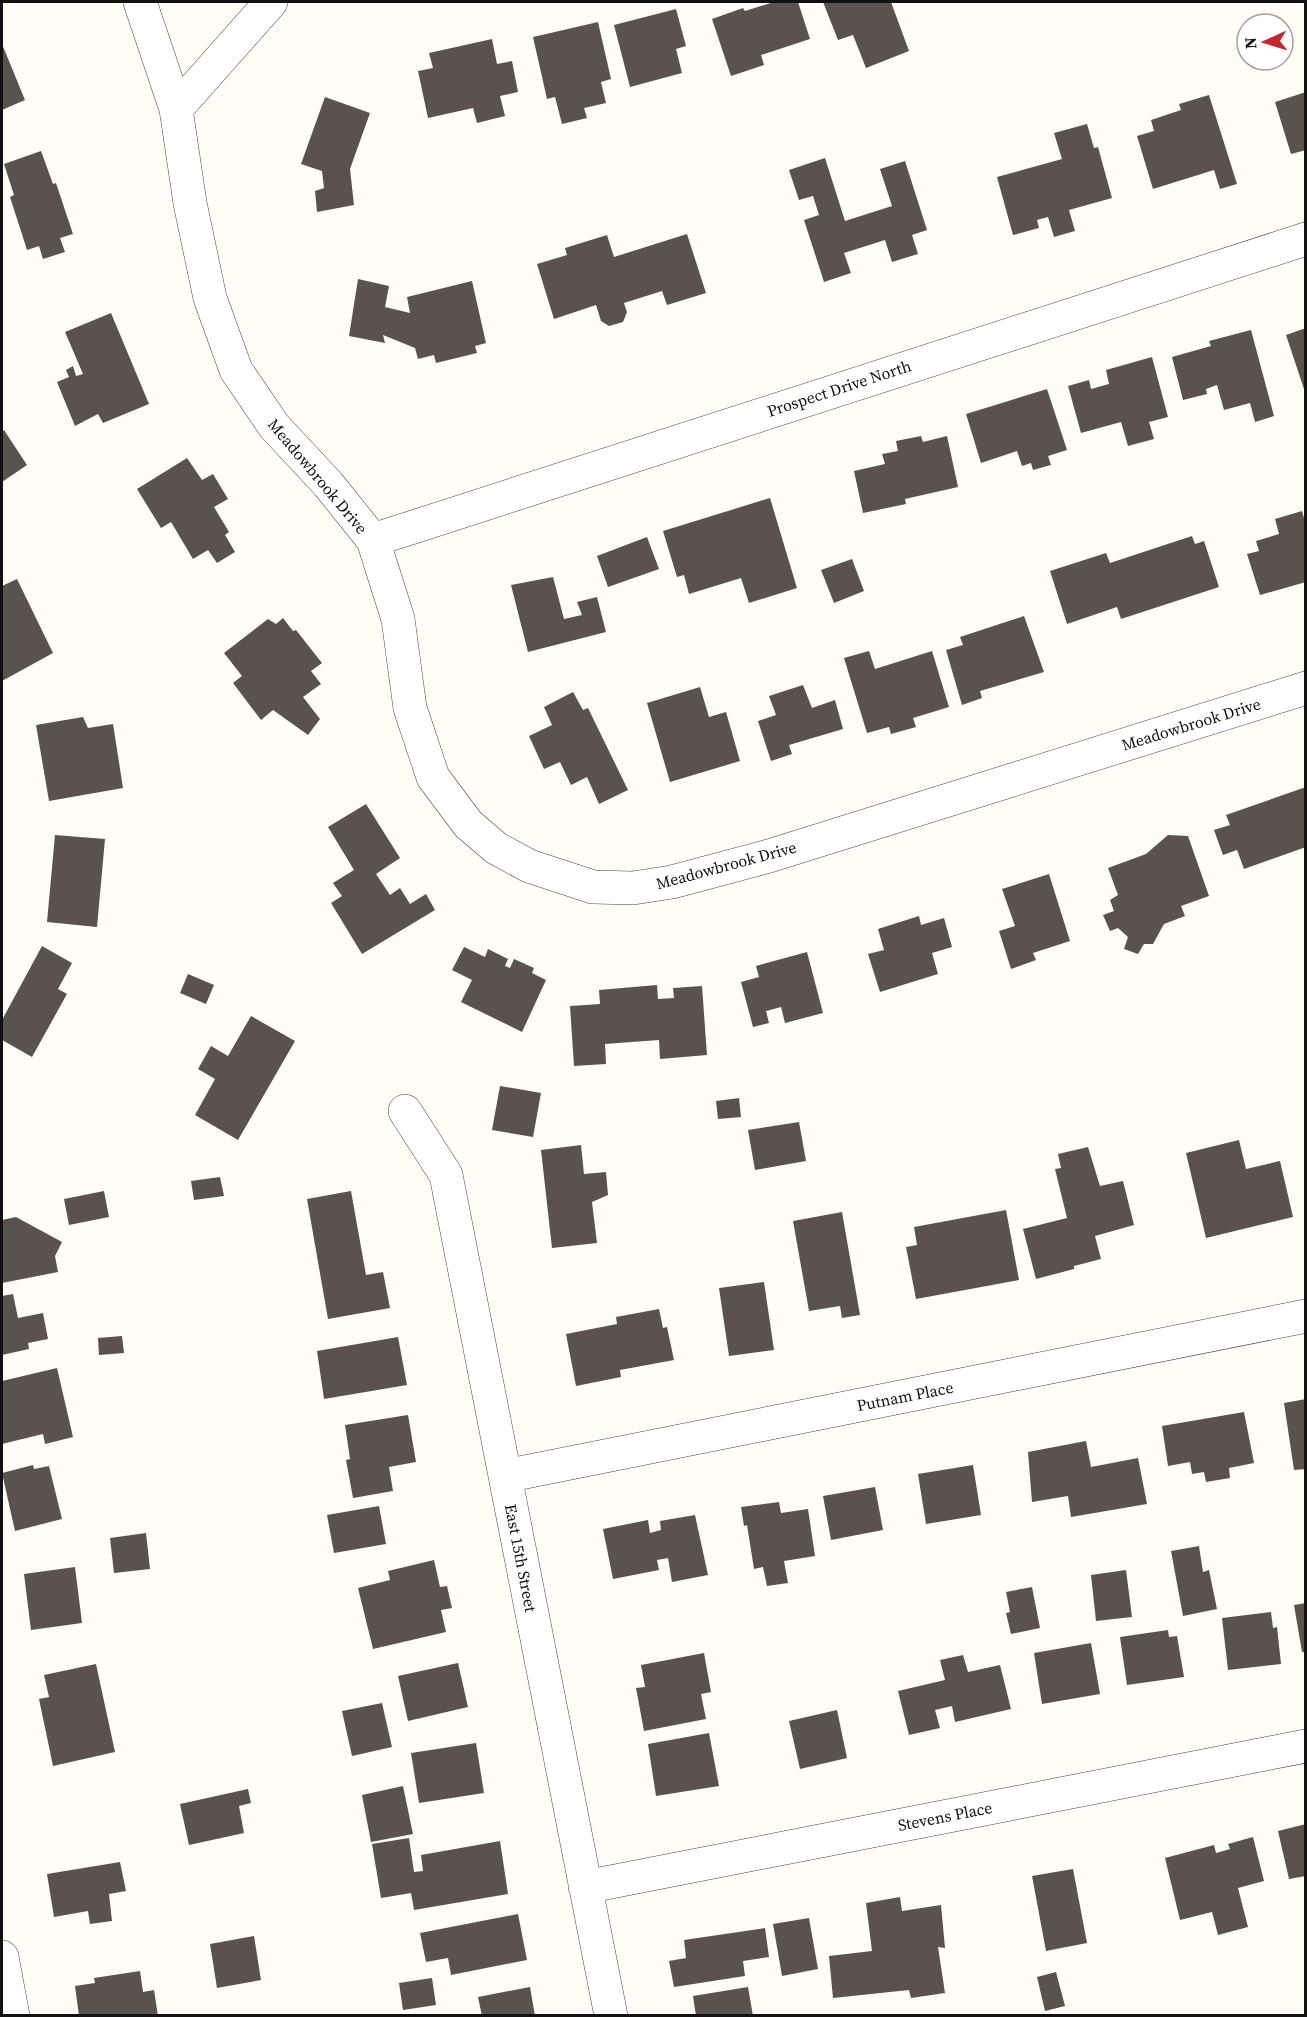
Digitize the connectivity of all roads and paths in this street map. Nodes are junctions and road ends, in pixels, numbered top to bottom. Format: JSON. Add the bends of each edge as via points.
{"nodes":[{"id":1,"x":140,"y":2,"type":"edge"},
{"id":2,"x":271,"y":2,"type":"edge"},
{"id":3,"x":176,"y":109,"type":"junction"},
{"id":4,"x":1305,"y":239,"type":"edge"},
{"id":5,"x":373,"y":540,"type":"junction"},
{"id":6,"x":1305,"y":688,"type":"edge"},
{"id":7,"x":405,"y":1111,"type":"dead end"},
{"id":8,"x":1305,"y":1316,"type":"edge"},
{"id":9,"x":505,"y":1476,"type":"junction"},
{"id":10,"x":1305,"y":1746,"type":"edge"},
{"id":11,"x":585,"y":1887,"type":"junction"},
{"id":12,"x":2,"y":1957,"type":"edge"},
{"id":13,"x":13,"y":2016,"type":"edge"},
{"id":14,"x":611,"y":2016,"type":"edge"}],
"edges":[{"from":1,"to":3,"type":"street","name":"Meadowbrook Drive"},
{"from":2,"to":3,"type":"street"},
{"from":3,"to":5,"type":"street","name":"Meadowbrook Drive","via":[[210,298],[236,370],[274,426]]},
{"from":4,"to":5,"type":"street","name":"Prospect Drive North"},
{"from":5,"to":6,"type":"street","name":"Meadowbrook Drive","via":[[398,619],[410,708],[433,777],[468,824],[496,848],[529,866],[593,887],[633,888],[672,882],[769,856]]},
{"from":7,"to":9,"type":"street","name":"East 15th Street","via":[[446,1175]]},
{"from":8,"to":9,"type":"street","name":"Putnam Place"},
{"from":9,"to":11,"type":"street","name":"East 15th Street"},
{"from":10,"to":11,"type":"street","name":"Stevens Place"},
{"from":11,"to":14,"type":"street","name":"East 15th Street"},
{"from":12,"to":13,"type":"street"}]}
